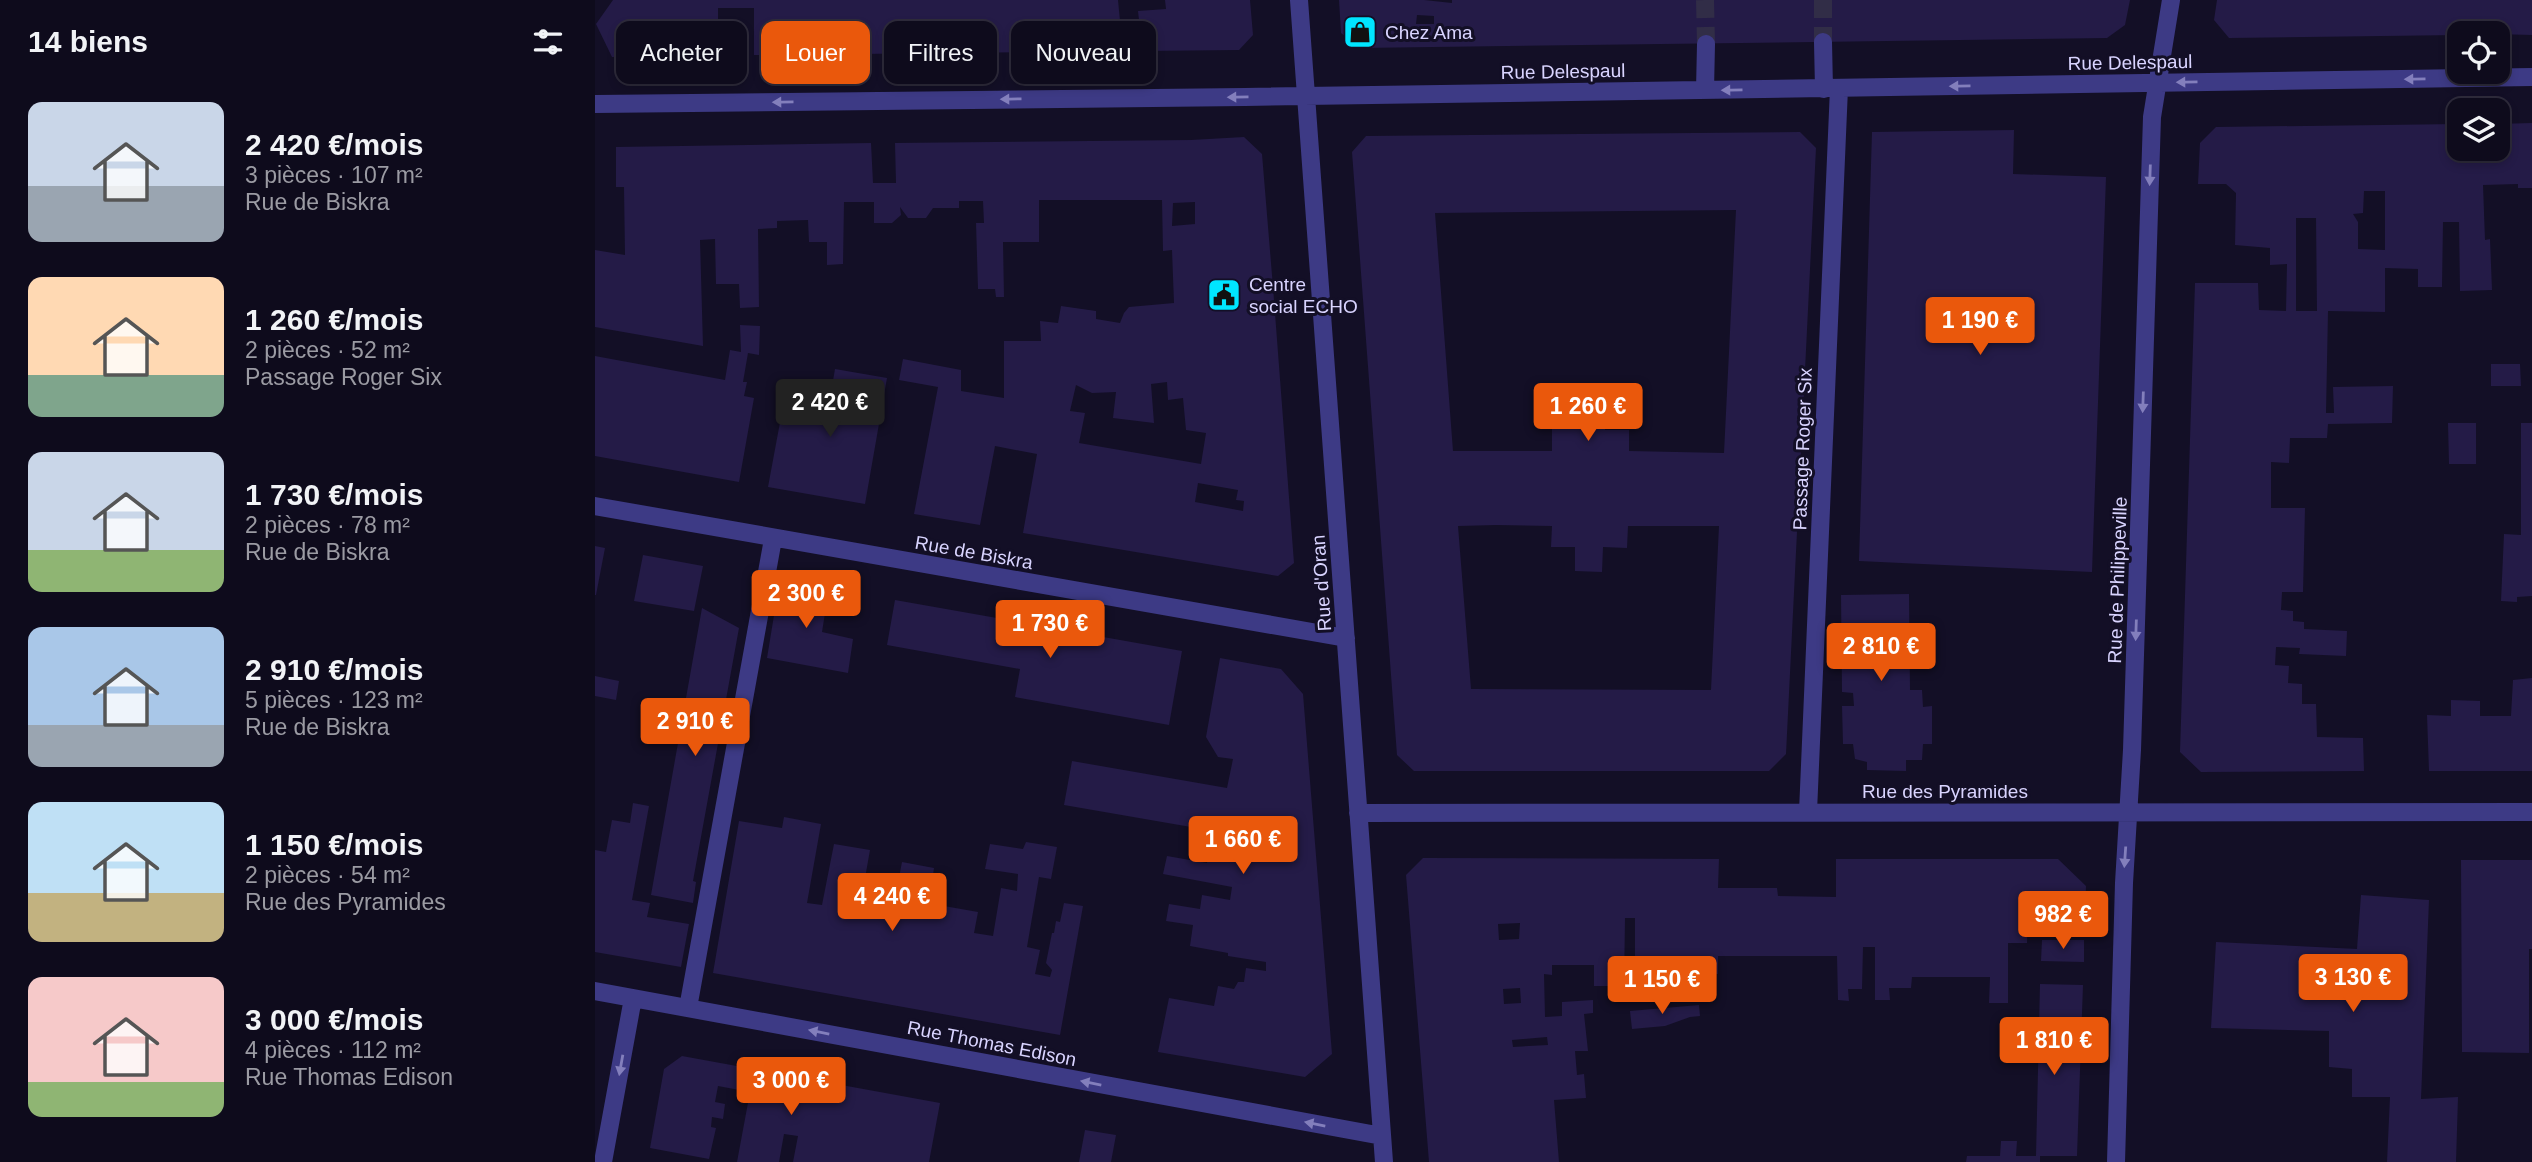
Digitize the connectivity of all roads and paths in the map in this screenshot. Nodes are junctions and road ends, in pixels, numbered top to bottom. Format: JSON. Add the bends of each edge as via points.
{"nodes":[{"id":1,"x":1300,"y":0,"type":"edge"},
{"id":2,"x":2171,"y":0,"type":"edge"},
{"id":3,"x":1823,"y":42,"type":"tunnel mouth"},
{"id":4,"x":1706,"y":44,"type":"tunnel mouth"},
{"id":5,"x":2532,"y":77,"type":"edge"},
{"id":6,"x":2158,"y":83,"type":"junction"},
{"id":7,"x":1831,"y":88,"type":"junction"},
{"id":8,"x":1705,"y":90,"type":"junction"},
{"id":9,"x":1307,"y":96,"type":"junction"},
{"id":10,"x":595,"y":104,"type":"edge"},
{"id":11,"x":595,"y":506,"type":"edge"},
{"id":12,"x":773,"y":539,"type":"junction"},
{"id":13,"x":1346,"y":638,"type":"junction"},
{"id":14,"x":1808,"y":812,"type":"junction"},
{"id":15,"x":2532,"y":812,"type":"edge"},
{"id":16,"x":1358,"y":813,"type":"junction"},
{"id":17,"x":2128,"y":813,"type":"junction"},
{"id":18,"x":595,"y":991,"type":"edge"},
{"id":19,"x":633,"y":998,"type":"junction"},
{"id":20,"x":688,"y":1008,"type":"junction"},
{"id":21,"x":1382,"y":1136,"type":"junction"},
{"id":22,"x":603,"y":1162,"type":"edge"},
{"id":23,"x":1384,"y":1162,"type":"edge"},
{"id":24,"x":2116,"y":1162,"type":"edge"}],
"edges":[{"from":1,"to":9,"type":"street","name":"Rue d'Oran"},
{"from":2,"to":6,"type":"street","name":"Rue de Philippeville"},
{"from":3,"to":7,"type":"street","name":"Passage Roger Six"},
{"from":4,"to":8,"type":"street"},
{"from":5,"to":6,"type":"street","name":"Rue Delespaul","one_way":true},
{"from":6,"to":7,"type":"street","name":"Rue Delespaul","one_way":true},
{"from":6,"to":17,"type":"street","name":"Rue de Philippeville","one_way":true,"via":[[2151,137]]},
{"from":7,"to":8,"type":"street","name":"Rue Delespaul","one_way":true},
{"from":7,"to":14,"type":"street","name":"Passage Roger Six"},
{"from":8,"to":9,"type":"street","name":"Rue Delespaul"},
{"from":9,"to":10,"type":"street","name":"Rue Delespaul","one_way":true},
{"from":9,"to":13,"type":"street","name":"Rue d'Oran"},
{"from":11,"to":12,"type":"street","name":"Rue de Biskra"},
{"from":12,"to":13,"type":"street","name":"Rue de Biskra"},
{"from":12,"to":20,"type":"street"},
{"from":13,"to":16,"type":"street","name":"Rue d'Oran"},
{"from":14,"to":16,"type":"street","name":"Rue des Pyramides"},
{"from":14,"to":17,"type":"street","name":"Rue des Pyramides"},
{"from":15,"to":17,"type":"street","name":"Rue des Pyramides"},
{"from":16,"to":21,"type":"street","name":"Rue d'Oran"},
{"from":17,"to":24,"type":"street","name":"Rue de Philippeville","one_way":true},
{"from":18,"to":19,"type":"street","name":"Rue Thomas Edison"},
{"from":19,"to":20,"type":"street","name":"Rue Thomas Edison"},
{"from":19,"to":22,"type":"street","one_way":true},
{"from":21,"to":20,"type":"street","name":"Rue Thomas Edison","one_way":true},
{"from":21,"to":23,"type":"street","name":"Rue d'Oran"}]}
